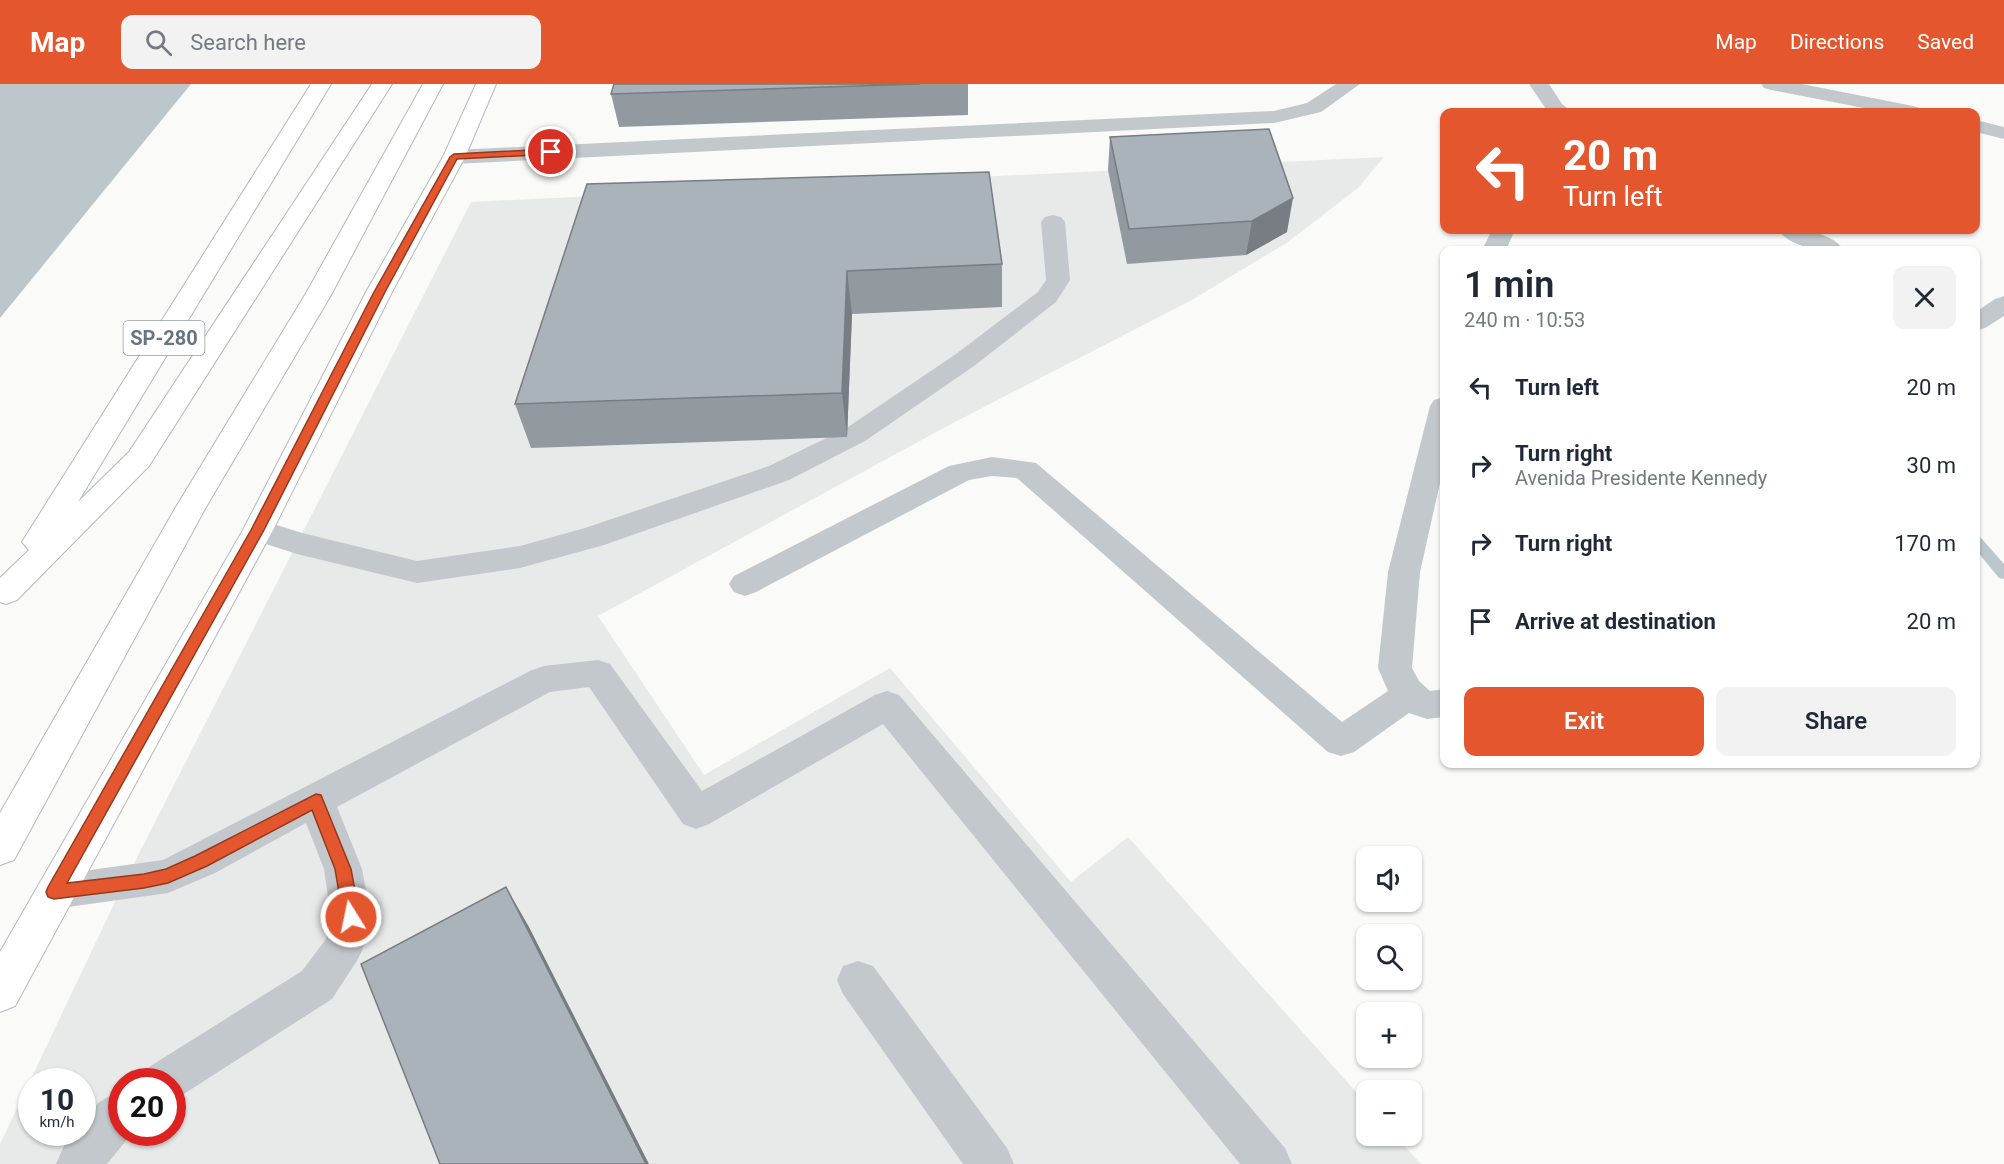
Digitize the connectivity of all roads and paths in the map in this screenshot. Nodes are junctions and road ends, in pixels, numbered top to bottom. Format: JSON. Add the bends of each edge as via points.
{"nodes":[{"id":1,"x":321,"y":84,"type":"edge"},
{"id":2,"x":381,"y":84,"type":"edge"},
{"id":3,"x":433,"y":84,"type":"edge"},
{"id":4,"x":486,"y":84,"type":"edge"},
{"id":5,"x":1350,"y":84,"type":"edge"},
{"id":6,"x":1539,"y":84,"type":"edge"},
{"id":7,"x":1771,"y":84,"type":"edge"},
{"id":8,"x":1555,"y":108,"type":"edge"},
{"id":9,"x":1893,"y":108,"type":"edge"},
{"id":10,"x":1980,"y":127,"type":"edge"},
{"id":11,"x":2004,"y":133,"type":"edge"},
{"id":12,"x":454,"y":157,"type":"junction"},
{"id":13,"x":1053,"y":222,"type":"dead end"},
{"id":14,"x":1798,"y":234,"type":"edge"},
{"id":15,"x":1824,"y":246,"type":"edge"},
{"id":16,"x":2004,"y":304,"type":"edge"},
{"id":17,"x":1980,"y":319,"type":"edge"},
{"id":18,"x":1980,"y":324,"type":"edge"},
{"id":19,"x":2004,"y":335,"type":"edge"},
{"id":20,"x":1440,"y":423,"type":"edge"},
{"id":21,"x":258,"y":530,"type":"junction"},
{"id":22,"x":745,"y":584,"type":"dead end"},
{"id":23,"x":3,"y":597,"type":"edge"},
{"id":24,"x":1408,"y":695,"type":"junction"},
{"id":25,"x":1440,"y":705,"type":"edge"},
{"id":26,"x":316,"y":800,"type":"junction"},
{"id":27,"x":0,"y":848,"type":"edge"},
{"id":28,"x":54,"y":892,"type":"junction"},
{"id":29,"x":858,"y":980,"type":"dead end"},
{"id":30,"x":0,"y":992,"type":"edge"},
{"id":31,"x":186,"y":1068,"type":"edge"},
{"id":32,"x":108,"y":1125,"type":"edge"},
{"id":33,"x":79,"y":1164,"type":"edge"},
{"id":34,"x":991,"y":1164,"type":"edge"},
{"id":35,"x":1269,"y":1164,"type":"edge"}],
"edges":[{"from":1,"to":23,"type":"main road","number":"SP-280"},
{"from":2,"to":23,"type":"main road","via":[[138,459]]},
{"from":3,"to":27,"type":"main road","via":[[318,295],[191,507]]},
{"from":4,"to":12,"type":"main road"},
{"from":5,"to":12,"type":"street","via":[[1314,108],[1274,117]]},
{"from":6,"to":8,"type":"street"},
{"from":7,"to":9,"type":"street"},
{"from":10,"to":11,"type":"street"},
{"from":12,"to":21,"type":"main road","via":[[379,292]]},
{"from":13,"to":21,"type":"street","via":[[1058,280],[1047,297],[965,360],[855,435],[779,473],[572,543],[520,557],[417,572]]},
{"from":14,"to":15,"type":"street"},
{"from":16,"to":17,"type":"street"},
{"from":18,"to":19,"type":"street"},
{"from":20,"to":24,"type":"street","via":[[1404,572],[1395,668]]},
{"from":21,"to":28,"type":"main road"},
{"from":22,"to":24,"type":"street","via":[[958,473],[982,465],[1005,466],[1026,470],[1341,742]]},
{"from":24,"to":25,"type":"street","via":[[1424,704]]},
{"from":26,"to":28,"type":"street","via":[[168,876]]},
{"from":26,"to":31,"type":"street","via":[[343,869],[351,917],[344,946],[317,985]]},
{"from":26,"to":35,"type":"street","via":[[544,679],[598,673],[696,813],[887,705]]},
{"from":28,"to":30,"type":"main road"},
{"from":29,"to":34,"type":"street"},
{"from":32,"to":33,"type":"street"}]}
